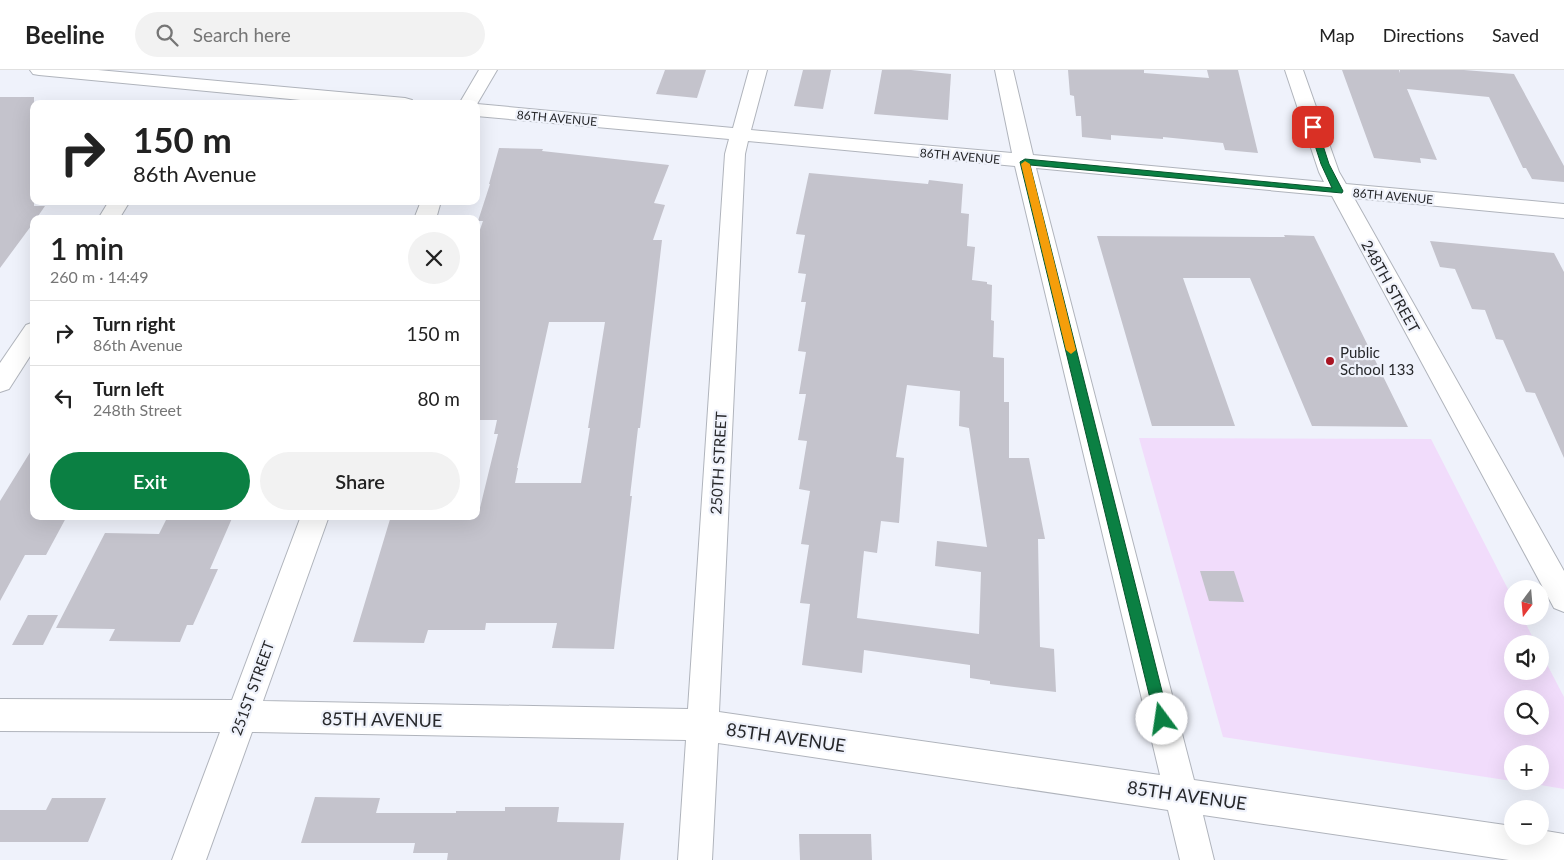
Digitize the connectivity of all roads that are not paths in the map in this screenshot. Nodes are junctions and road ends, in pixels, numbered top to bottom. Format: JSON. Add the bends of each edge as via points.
{"nodes":[{"id":1,"x":39,"y":70,"type":"edge"},
{"id":2,"x":218,"y":70,"type":"edge"},
{"id":3,"x":488,"y":70,"type":"edge"},
{"id":4,"x":758,"y":70,"type":"edge"},
{"id":5,"x":1004,"y":70,"type":"edge"},
{"id":6,"x":1294,"y":70,"type":"edge"},
{"id":7,"x":202,"y":86,"type":"junction"},
{"id":8,"x":188,"y":100,"type":"edge"},
{"id":9,"x":360,"y":100,"type":"edge"},
{"id":10,"x":470,"y":100,"type":"edge"},
{"id":11,"x":480,"y":110,"type":"edge"},
{"id":12,"x":740,"y":134,"type":"junction"},
{"id":13,"x":1025,"y":162,"type":"junction"},
{"id":14,"x":1339,"y":191,"type":"junction"},
{"id":15,"x":1564,"y":211,"type":"edge"},
{"id":16,"x":30,"y":337,"type":"edge"},
{"id":17,"x":0,"y":382,"type":"edge"},
{"id":18,"x":314,"y":520,"type":"edge"},
{"id":19,"x":1564,"y":599,"type":"edge"},
{"id":20,"x":0,"y":715,"type":"edge"},
{"id":21,"x":241,"y":716,"type":"junction"},
{"id":22,"x":703,"y":725,"type":"junction"},
{"id":23,"x":1181,"y":794,"type":"junction"},
{"id":24,"x":1564,"y":852,"type":"edge"},
{"id":25,"x":190,"y":860,"type":"edge"},
{"id":26,"x":695,"y":860,"type":"edge"},
{"id":27,"x":1197,"y":860,"type":"edge"}],
"edges":[{"from":1,"to":7,"type":"street"},
{"from":2,"to":7,"type":"street"},
{"from":3,"to":10,"type":"street"},
{"from":4,"to":12,"type":"street","name":"250TH STREET"},
{"from":5,"to":13,"type":"street"},
{"from":6,"to":14,"type":"street","name":"248TH STREET","via":[[1325,164]]},
{"from":7,"to":8,"type":"street"},
{"from":7,"to":9,"type":"street"},
{"from":11,"to":12,"type":"street","name":"86TH AVENUE"},
{"from":12,"to":13,"type":"street","name":"86TH AVENUE"},
{"from":12,"to":22,"type":"street","name":"250TH STREET","via":[[734,164]]},
{"from":13,"to":14,"type":"street","name":"86TH AVENUE"},
{"from":13,"to":23,"type":"street"},
{"from":14,"to":15,"type":"street","name":"86TH AVENUE"},
{"from":14,"to":19,"type":"street","name":"248TH STREET"},
{"from":16,"to":17,"type":"street"},
{"from":18,"to":21,"type":"street","name":"251ST STREET"},
{"from":20,"to":21,"type":"street","name":"85TH AVENUE"},
{"from":21,"to":22,"type":"street","name":"85TH AVENUE"},
{"from":21,"to":25,"type":"street","name":"251ST STREET"},
{"from":22,"to":23,"type":"street","name":"85TH AVENUE"},
{"from":22,"to":26,"type":"street","name":"250TH STREET"},
{"from":23,"to":24,"type":"street","name":"85TH AVENUE"},
{"from":23,"to":27,"type":"street"}]}
